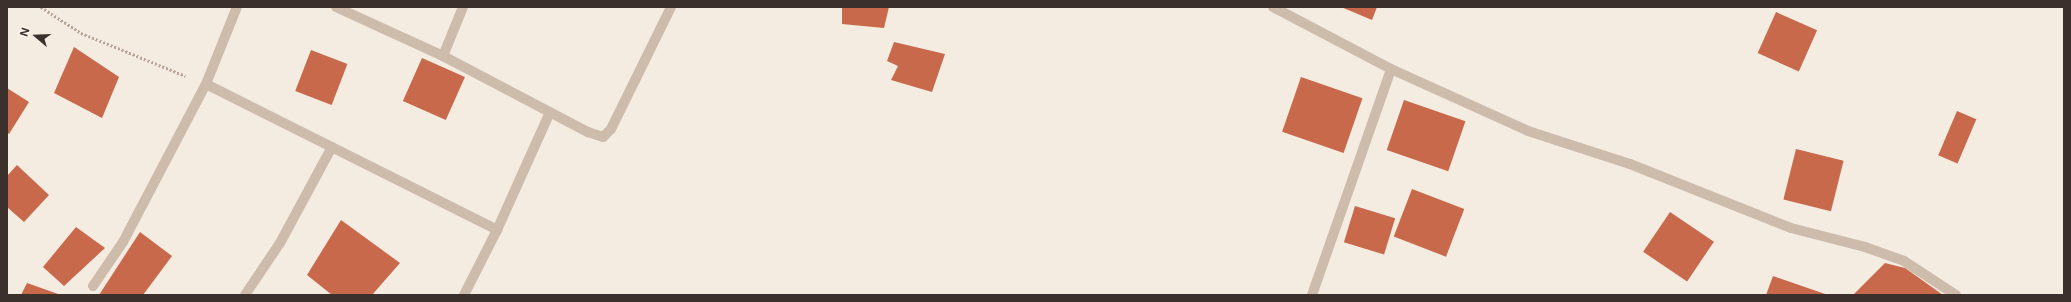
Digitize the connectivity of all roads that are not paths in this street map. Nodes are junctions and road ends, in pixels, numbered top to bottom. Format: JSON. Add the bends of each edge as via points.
{"nodes":[{"id":1,"x":237,"y":7,"type":"edge"},
{"id":2,"x":336,"y":7,"type":"edge"},
{"id":3,"x":463,"y":7,"type":"edge"},
{"id":4,"x":671,"y":7,"type":"edge"},
{"id":5,"x":1274,"y":7,"type":"edge"},
{"id":6,"x":443,"y":56,"type":"junction"},
{"id":7,"x":1391,"y":69,"type":"junction"},
{"id":8,"x":206,"y":84,"type":"junction"},
{"id":9,"x":550,"y":112,"type":"junction"},
{"id":10,"x":332,"y":147,"type":"junction"},
{"id":11,"x":497,"y":230,"type":"junction"},
{"id":12,"x":93,"y":286,"type":"dead end"},
{"id":13,"x":245,"y":295,"type":"edge"},
{"id":14,"x":464,"y":295,"type":"edge"},
{"id":15,"x":1312,"y":295,"type":"edge"},
{"id":16,"x":1956,"y":295,"type":"edge"}],
"edges":[{"from":1,"to":8,"type":"street"},
{"from":2,"to":6,"type":"street"},
{"from":3,"to":6,"type":"street"},
{"from":4,"to":9,"type":"street","via":[[611,129],[603,137]]},
{"from":5,"to":7,"type":"street"},
{"from":6,"to":9,"type":"street"},
{"from":7,"to":15,"type":"street"},
{"from":7,"to":16,"type":"street","via":[[1528,131],[1630,164],[1791,228],[1865,247],[1904,261]]},
{"from":8,"to":10,"type":"street"},
{"from":8,"to":12,"type":"street","via":[[123,242]]},
{"from":9,"to":11,"type":"street"},
{"from":10,"to":11,"type":"street"},
{"from":10,"to":13,"type":"street","via":[[280,243]]},
{"from":11,"to":14,"type":"street"}]}
